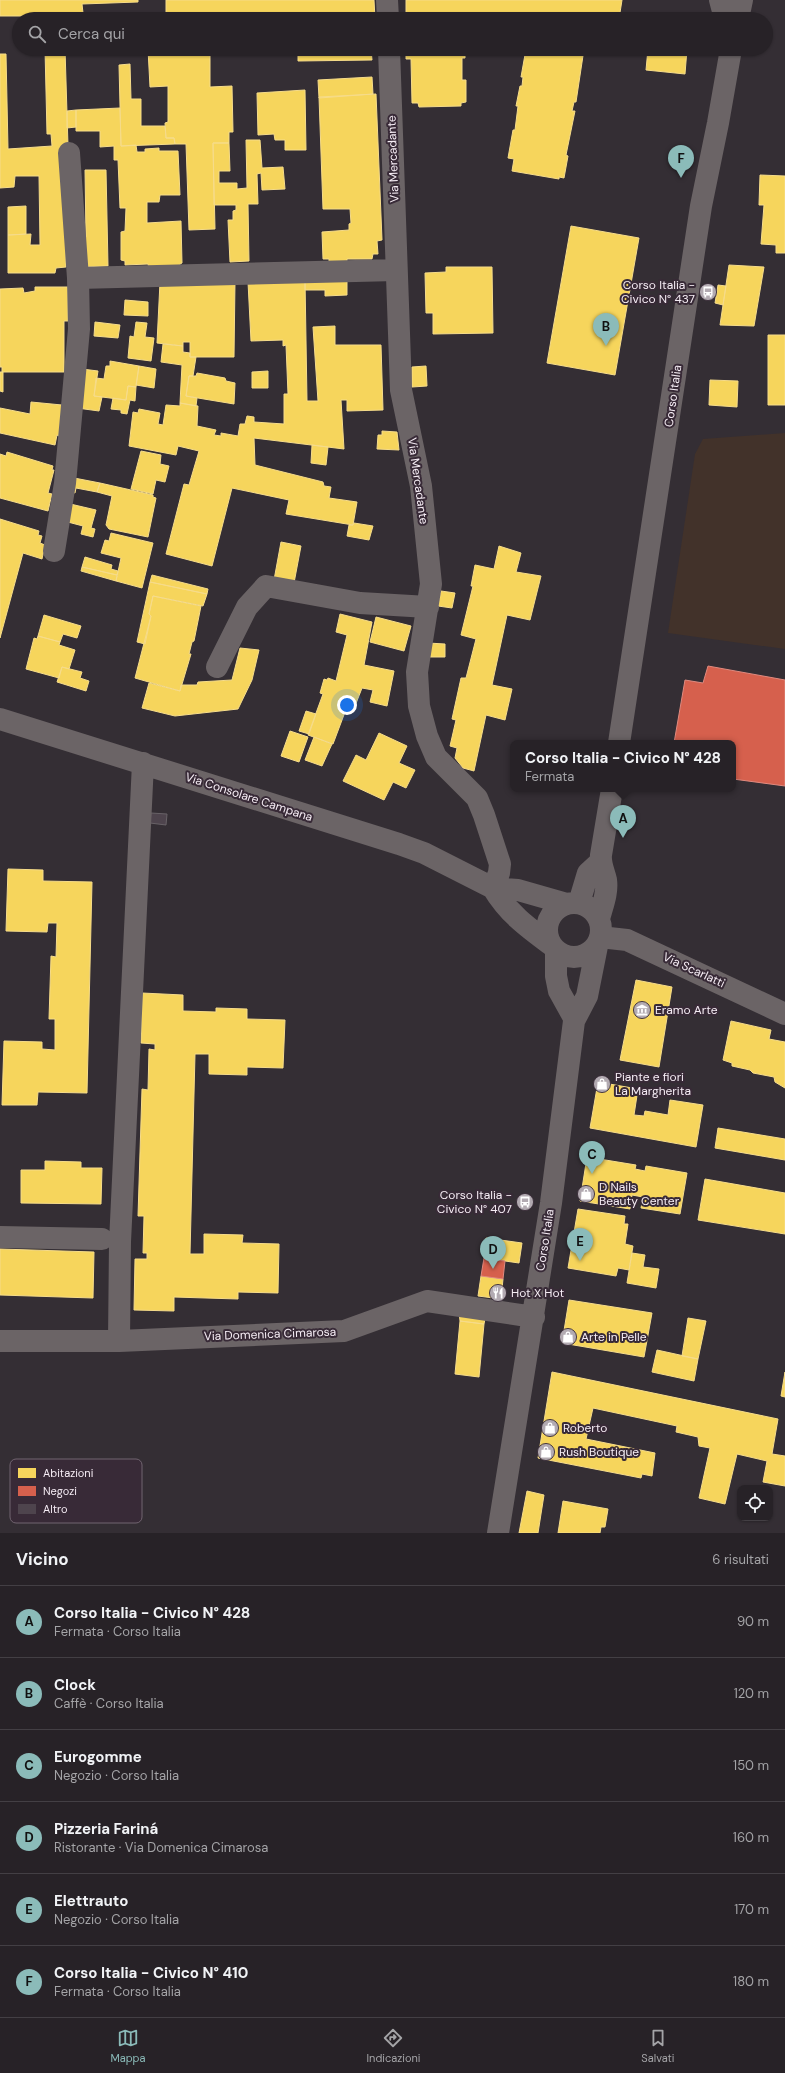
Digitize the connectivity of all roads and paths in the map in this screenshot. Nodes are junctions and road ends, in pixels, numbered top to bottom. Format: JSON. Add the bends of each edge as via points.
{"nodes":[{"id":1,"x":387,"y":0,"type":"edge"},
{"id":2,"x":720,"y":0,"type":"edge"},
{"id":3,"x":742,"y":0,"type":"edge"},
{"id":4,"x":388,"y":12,"type":"edge"},
{"id":5,"x":723,"y":12,"type":"edge"},
{"id":6,"x":739,"y":12,"type":"edge"},
{"id":7,"x":389,"y":56,"type":"edge"},
{"id":8,"x":730,"y":56,"type":"edge"},
{"id":9,"x":69,"y":153,"type":"dead end"},
{"id":10,"x":396,"y":270,"type":"junction"},
{"id":11,"x":78,"y":278,"type":"junction"},
{"id":12,"x":54,"y":551,"type":"dead end"},
{"id":13,"x":428,"y":607,"type":"junction"},
{"id":14,"x":217,"y":667,"type":"dead end"},
{"id":15,"x":0,"y":719,"type":"edge"},
{"id":16,"x":619,"y":740,"type":"edge"},
{"id":17,"x":143,"y":763,"type":"junction"},
{"id":18,"x":612,"y":792,"type":"edge"},
{"id":19,"x":600,"y":862,"type":"junction"},
{"id":20,"x":493,"y":888,"type":"junction"},
{"id":21,"x":573,"y":903,"type":"junction"},
{"id":22,"x":599,"y":934,"type":"junction"},
{"id":23,"x":553,"y":947,"type":"junction"},
{"id":24,"x":785,"y":1014,"type":"edge"},
{"id":25,"x":574,"y":1018,"type":"junction"},
{"id":26,"x":0,"y":1237,"type":"edge"},
{"id":27,"x":102,"y":1239,"type":"dead end"},
{"id":28,"x":534,"y":1316,"type":"junction"},
{"id":29,"x":0,"y":1341,"type":"edge"},
{"id":30,"x":119,"y":1341,"type":"junction"},
{"id":31,"x":498,"y":1533,"type":"edge"}],
"edges":[{"from":1,"to":4,"type":"street"},
{"from":2,"to":5,"type":"street"},
{"from":3,"to":6,"type":"street"},
{"from":7,"to":10,"type":"street","name":"Via Mercadante"},
{"from":8,"to":16,"type":"street","name":"Corso Italia","via":[[701,206]]},
{"from":9,"to":11,"type":"street"},
{"from":10,"to":11,"type":"street"},
{"from":10,"to":13,"type":"street","name":"Via Mercadante","via":[[401,390],[421,486],[431,584]]},
{"from":11,"to":12,"type":"street","via":[[79,329],[66,483]]},
{"from":13,"to":14,"type":"street","via":[[360,603],[266,586],[247,607]]},
{"from":13,"to":20,"type":"street","name":"Via Mercadante","via":[[418,672],[419,706],[436,757],[477,798],[484,815],[500,864]]},
{"from":15,"to":17,"type":"street","name":"Via Consolare Campana"},
{"from":17,"to":20,"type":"street","name":"Via Consolare Campana","via":[[405,846]]},
{"from":17,"to":30,"type":"street","via":[[120,1242]]},
{"from":18,"to":19,"type":"street","name":"Corso Italia"},
{"from":19,"to":21,"type":"street","via":[[588,873]]},
{"from":19,"to":22,"type":"street","name":"Corso Italia","via":[[606,881]]},
{"from":20,"to":21,"type":"street","name":"Via Consolare Campana","via":[[518,890]]},
{"from":20,"to":23,"type":"street","via":[[504,906]]},
{"from":21,"to":22,"type":"street","via":[[587,906]]},
{"from":21,"to":23,"type":"street","via":[[553,912],[549,919],[547,927]]},
{"from":22,"to":23,"type":"street","via":[[582,956],[564,956]]},
{"from":22,"to":24,"type":"street","name":"Via Scarlatti","via":[[626,940]]},
{"from":22,"to":25,"type":"street","name":"Corso Italia","via":[[587,996]]},
{"from":23,"to":25,"type":"street","via":[[559,991]]},
{"from":25,"to":28,"type":"street","name":"Corso Italia"},
{"from":26,"to":27,"type":"street"},
{"from":28,"to":30,"type":"street","name":"Via Domenica Cimarosa","via":[[426,1301],[344,1331]]},
{"from":28,"to":31,"type":"street","name":"Corso Italia"},
{"from":29,"to":30,"type":"street","name":"Via Domenica Cimarosa"}]}
